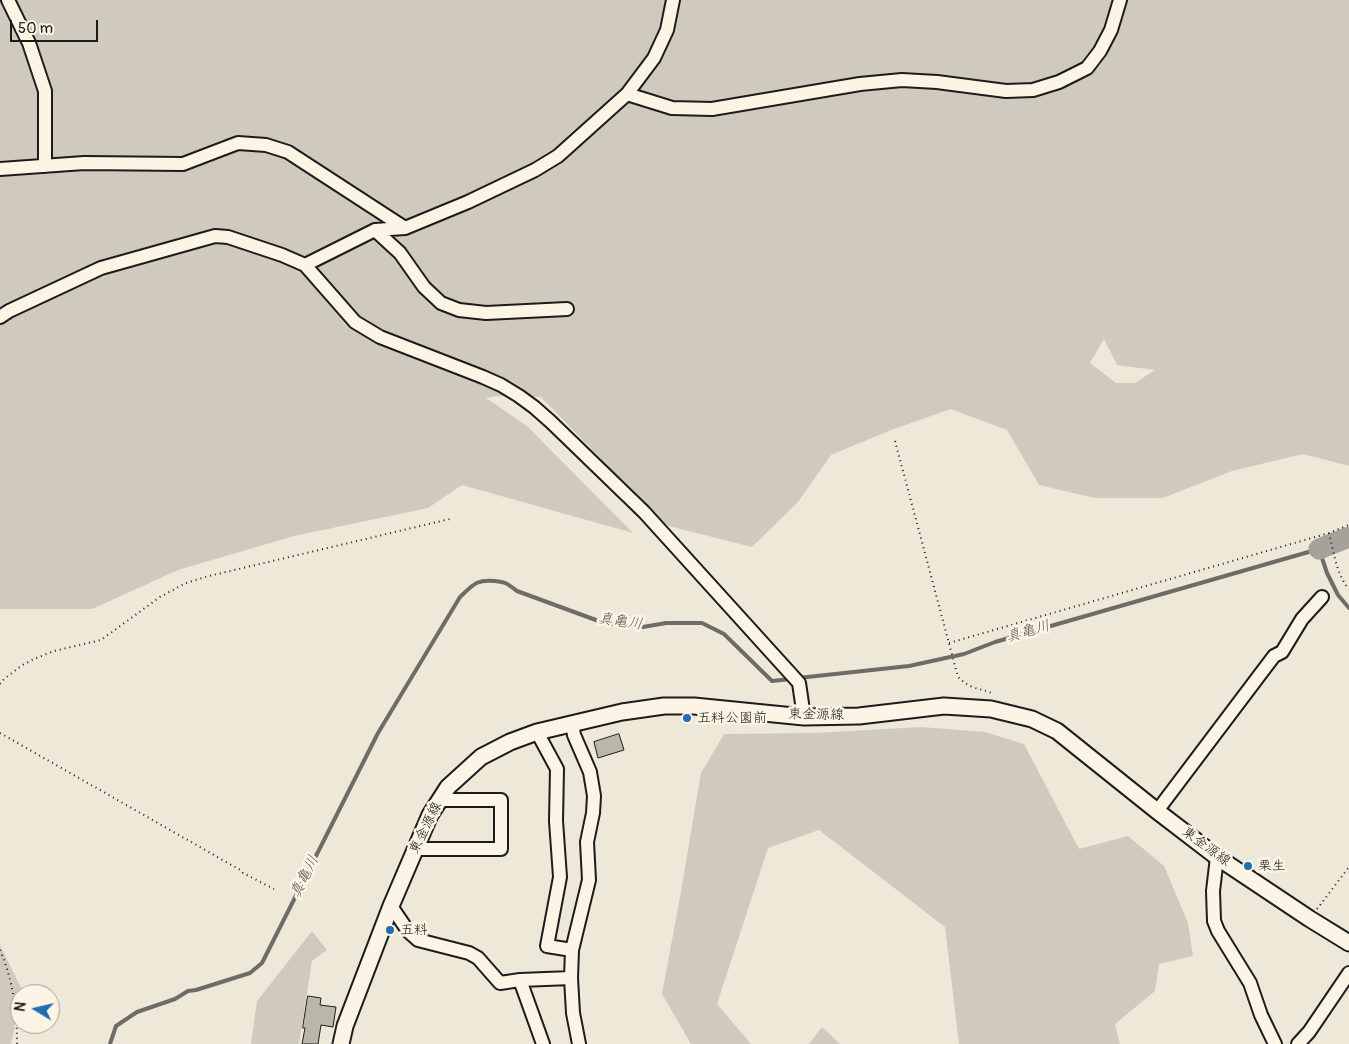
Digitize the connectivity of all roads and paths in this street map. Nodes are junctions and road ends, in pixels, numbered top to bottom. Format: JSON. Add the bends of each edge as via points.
{"nodes":[{"id":1,"x":8,"y":0,"type":"edge"},
{"id":2,"x":673,"y":0,"type":"edge"},
{"id":3,"x":1120,"y":0,"type":"edge"},
{"id":4,"x":627,"y":94,"type":"junction"},
{"id":5,"x":45,"y":166,"type":"junction"},
{"id":6,"x":0,"y":169,"type":"edge"},
{"id":7,"x":405,"y":228,"type":"junction"},
{"id":8,"x":375,"y":230,"type":"junction"},
{"id":9,"x":305,"y":265,"type":"junction"},
{"id":10,"x":567,"y":309,"type":"dead end"},
{"id":11,"x":0,"y":317,"type":"edge"},
{"id":12,"x":895,"y":441,"type":"dead end"},
{"id":13,"x":450,"y":519,"type":"dead end"},
{"id":14,"x":1349,"y":526,"type":"edge"},
{"id":15,"x":1329,"y":533,"type":"junction"},
{"id":16,"x":1349,"y":589,"type":"edge"},
{"id":17,"x":1322,"y":597,"type":"dead end"},
{"id":18,"x":949,"y":643,"type":"junction"},
{"id":19,"x":0,"y":684,"type":"edge"},
{"id":20,"x":995,"y":696,"type":"dead end"},
{"id":21,"x":804,"y":716,"type":"junction"},
{"id":22,"x":572,"y":723,"type":"junction"},
{"id":23,"x":537,"y":732,"type":"junction"},
{"id":24,"x":0,"y":733,"type":"edge"},
{"id":25,"x":440,"y":800,"type":"junction"},
{"id":26,"x":1157,"y":811,"type":"junction"},
{"id":27,"x":416,"y":849,"type":"junction"},
{"id":28,"x":1217,"y":857,"type":"junction"},
{"id":29,"x":1349,"y":867,"type":"edge"},
{"id":30,"x":274,"y":889,"type":"dead end"},
{"id":31,"x":391,"y":906,"type":"junction"},
{"id":32,"x":1310,"y":919,"type":"junction"},
{"id":33,"x":1349,"y":943,"type":"edge"},
{"id":34,"x":0,"y":950,"type":"edge"},
{"id":35,"x":572,"y":950,"type":"junction"},
{"id":36,"x":1349,"y":973,"type":"edge"},
{"id":37,"x":571,"y":978,"type":"junction"},
{"id":38,"x":520,"y":980,"type":"junction"},
{"id":39,"x":17,"y":1044,"type":"edge"},
{"id":40,"x":341,"y":1044,"type":"edge"},
{"id":41,"x":543,"y":1044,"type":"edge"},
{"id":42,"x":579,"y":1044,"type":"edge"},
{"id":43,"x":1275,"y":1044,"type":"edge"},
{"id":44,"x":1298,"y":1044,"type":"edge"}],
"edges":[{"from":1,"to":5,"type":"street","via":[[29,43],[45,91]]},
{"from":2,"to":4,"type":"street","via":[[667,30],[654,58]]},
{"from":3,"to":4,"type":"street","via":[[1111,30],[1087,68],[1033,90],[1006,91],[902,80],[712,109],[672,108]]},
{"from":4,"to":7,"type":"street","via":[[558,156],[536,170]]},
{"from":5,"to":6,"type":"street"},
{"from":5,"to":7,"type":"street","via":[[183,164],[238,143],[266,145],[288,152]]},
{"from":7,"to":8,"type":"street"},
{"from":8,"to":9,"type":"street"},
{"from":8,"to":10,"type":"street","via":[[400,253],[424,287],[441,303],[459,310],[486,313]]},
{"from":9,"to":11,"type":"street","via":[[228,237],[215,236],[101,268]]},
{"from":9,"to":21,"type":"street","via":[[355,322],[366,330],[501,385],[552,422],[644,512],[799,682]]},
{"from":12,"to":18,"type":"path"},
{"from":13,"to":19,"type":"path","via":[[186,583],[160,597],[101,640],[34,658]]},
{"from":14,"to":15,"type":"path"},
{"from":15,"to":16,"type":"path","via":[[1339,572]]},
{"from":15,"to":18,"type":"path"},
{"from":17,"to":26,"type":"street"},
{"from":18,"to":20,"type":"path","via":[[958,677],[965,684]]},
{"from":21,"to":22,"type":"main road","name":"東金源線","via":[[664,706]]},
{"from":21,"to":26,"type":"main road","name":"東金源線","via":[[859,716],[944,706],[992,709],[1024,716],[1057,731]]},
{"from":22,"to":23,"type":"main road","name":"東金源線"},
{"from":22,"to":35,"type":"street","via":[[590,772],[594,796],[587,842],[589,880]]},
{"from":23,"to":25,"type":"main road","name":"東金源線","via":[[481,757],[448,786]]},
{"from":23,"to":35,"type":"street","via":[[557,769],[560,877],[547,946]]},
{"from":24,"to":30,"type":"path"},
{"from":25,"to":27,"type":"main road","name":"東金源線"},
{"from":25,"to":27,"type":"street","via":[[501,800],[501,848]]},
{"from":26,"to":28,"type":"main road","name":"東金源線"},
{"from":27,"to":31,"type":"main road","name":"東金源線"},
{"from":28,"to":32,"type":"main road","name":"東金源線"},
{"from":28,"to":43,"type":"street","via":[[1214,921],[1250,983]]},
{"from":29,"to":32,"type":"path"},
{"from":31,"to":38,"type":"street","via":[[418,940],[469,953],[478,958],[500,983]]},
{"from":31,"to":40,"type":"main road","name":"東金源線"},
{"from":32,"to":33,"type":"main road","name":"東金源線"},
{"from":34,"to":39,"type":"path","via":[[12,988]]},
{"from":35,"to":37,"type":"street"},
{"from":36,"to":44,"type":"street"},
{"from":37,"to":38,"type":"street"},
{"from":37,"to":42,"type":"street"},
{"from":38,"to":41,"type":"street"}]}
